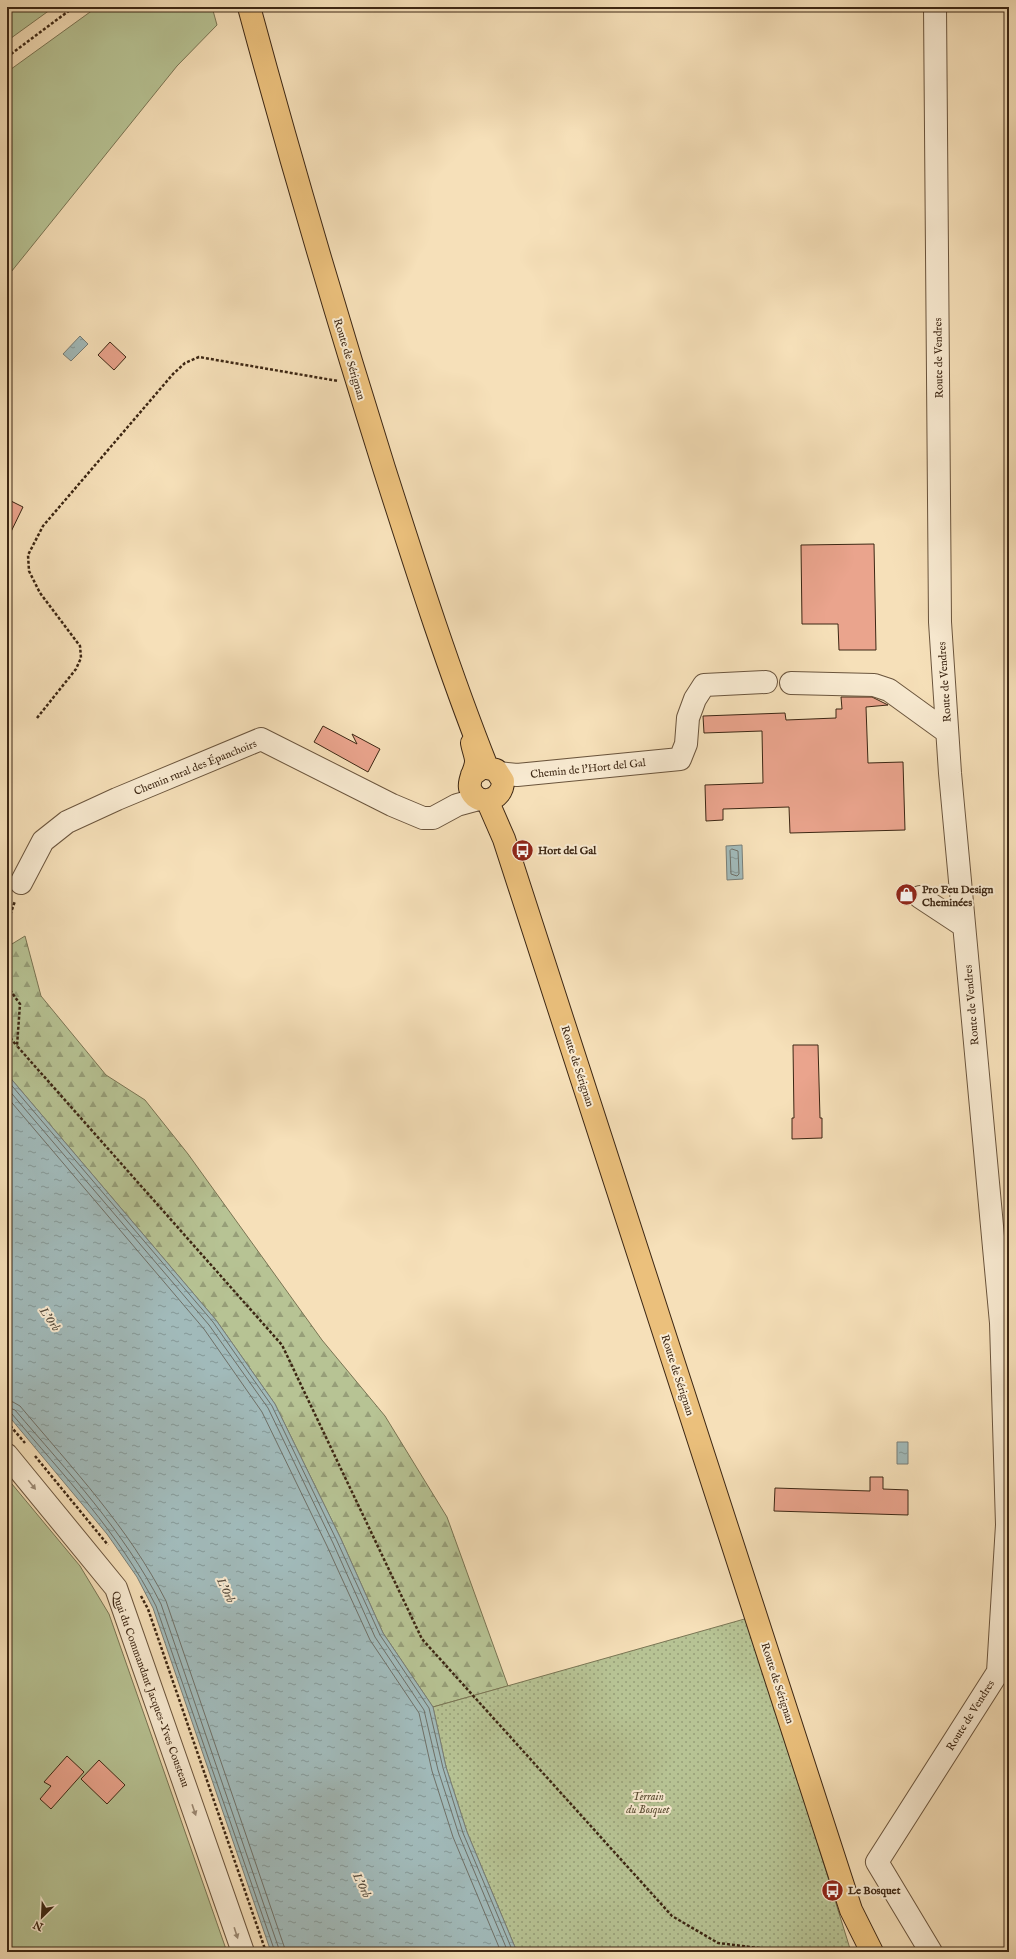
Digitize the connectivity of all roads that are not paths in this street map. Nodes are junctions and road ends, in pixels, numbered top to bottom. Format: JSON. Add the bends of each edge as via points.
{"nodes":[{"id":1,"x":249,"y":7,"type":"edge"},
{"id":2,"x":935,"y":7,"type":"edge"},
{"id":3,"x":766,"y":682,"type":"dead end"},
{"id":4,"x":791,"y":683,"type":"dead end"},
{"id":5,"x":948,"y":732,"type":"junction"},
{"id":6,"x":490,"y":784,"type":"junction"},
{"id":7,"x":21,"y":883,"type":"road end"},
{"id":8,"x":920,"y":897,"type":"dead end"},
{"id":9,"x":964,"y":926,"type":"junction"},
{"id":10,"x":7,"y":1455,"type":"edge"},
{"id":11,"x":851,"y":1910,"type":"junction"},
{"id":12,"x":243,"y":1952,"type":"edge"},
{"id":13,"x":856,"y":1952,"type":"edge"},
{"id":14,"x":872,"y":1952,"type":"edge"},
{"id":15,"x":931,"y":1952,"type":"edge"}],
"edges":[{"from":1,"to":6,"type":"main road","name":"Route de Sérignan","via":[[290,158],[358,385],[415,565]]},
{"from":2,"to":5,"type":"street","name":"Route de Vendres","via":[[940,622]]},
{"from":3,"to":6,"type":"street","name":"Chemin de l'Hort del Gal","via":[[704,685],[688,718],[686,744],[680,759]]},
{"from":4,"to":5,"type":"street","via":[[874,686],[889,690]]},
{"from":5,"to":9,"type":"street","name":"Route de Vendres"},
{"from":6,"to":7,"type":"street","name":"Chemin rural des Épanchoirs","via":[[433,818],[423,818],[261,739],[67,822],[43,841]]},
{"from":6,"to":11,"type":"main road","name":"Route de Sérignan","via":[[504,839]]},
{"from":8,"to":9,"type":"street"},
{"from":9,"to":15,"type":"street","name":"Route de Vendres","via":[[1001,1323],[1007,1525],[998,1672],[877,1862]]},
{"from":10,"to":12,"type":"street","name":"Quai du Commandant Jacques-Yves Cousteau","one_way":true,"via":[[116,1588]]},
{"from":11,"to":13,"type":"main road","name":"Route de Sérignan"},
{"from":11,"to":14,"type":"main road","name":"Route de Sérignan"}]}
